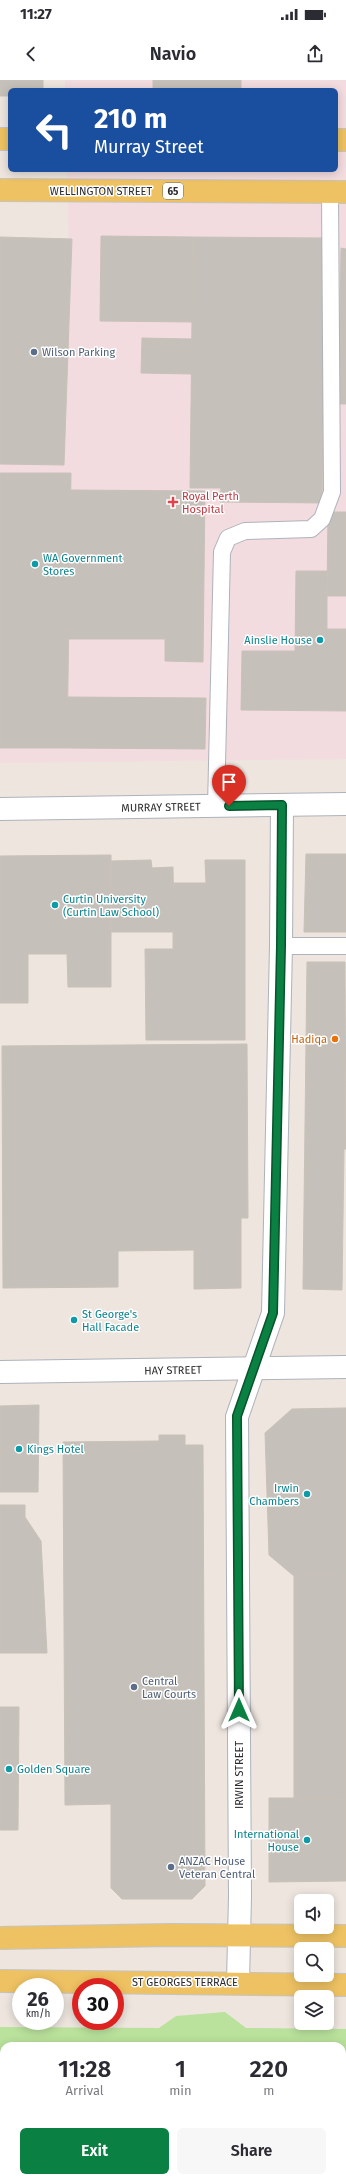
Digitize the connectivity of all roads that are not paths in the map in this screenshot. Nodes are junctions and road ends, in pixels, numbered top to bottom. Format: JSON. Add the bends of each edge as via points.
{"nodes":[{"id":1,"x":0,"y":190,"type":"edge"},
{"id":2,"x":338,"y":192,"type":"edge"},
{"id":3,"x":346,"y":804,"type":"edge"},
{"id":4,"x":282,"y":805,"type":"junction"},
{"id":5,"x":216,"y":806,"type":"junction"},
{"id":6,"x":0,"y":809,"type":"edge"},
{"id":7,"x":281,"y":946,"type":"junction"},
{"id":8,"x":346,"y":946,"type":"edge"},
{"id":9,"x":346,"y":1367,"type":"edge"},
{"id":10,"x":252,"y":1369,"type":"junction"},
{"id":11,"x":0,"y":1372,"type":"edge"},
{"id":12,"x":238,"y":1936,"type":"junction"},
{"id":13,"x":346,"y":1936,"type":"edge"},
{"id":14,"x":0,"y":1938,"type":"edge"},
{"id":15,"x":0,"y":1981,"type":"edge"},
{"id":16,"x":238,"y":1982,"type":"junction"},
{"id":17,"x":346,"y":1984,"type":"edge"}],
"edges":[{"from":1,"to":2,"type":"main road","name":"WELLINGTON STREET","number":"65"},
{"from":2,"to":5,"type":"lane","via":[[332,492],[322,519],[311,529],[246,531],[228,538],[222,552]]},
{"from":3,"to":4,"type":"street","name":"MURRAY STREET"},
{"from":4,"to":5,"type":"street","name":"MURRAY STREET"},
{"from":4,"to":7,"type":"street","name":"IRWIN STREET"},
{"from":5,"to":6,"type":"street","name":"MURRAY STREET"},
{"from":7,"to":8,"type":"lane"},
{"from":7,"to":10,"type":"street","name":"IRWIN STREET","via":[[273,1313]]},
{"from":9,"to":10,"type":"street","name":"HAY STREET"},
{"from":10,"to":11,"type":"street","name":"HAY STREET"},
{"from":10,"to":12,"type":"street","name":"IRWIN STREET","via":[[237,1416]]},
{"from":12,"to":13,"type":"main road"},
{"from":12,"to":14,"type":"main road"},
{"from":12,"to":16,"type":"street","name":"IRWIN STREET"},
{"from":15,"to":16,"type":"main road","name":"ST GEORGES TERRACE"},
{"from":16,"to":17,"type":"main road","name":"ST GEORGES TERRACE"}]}
